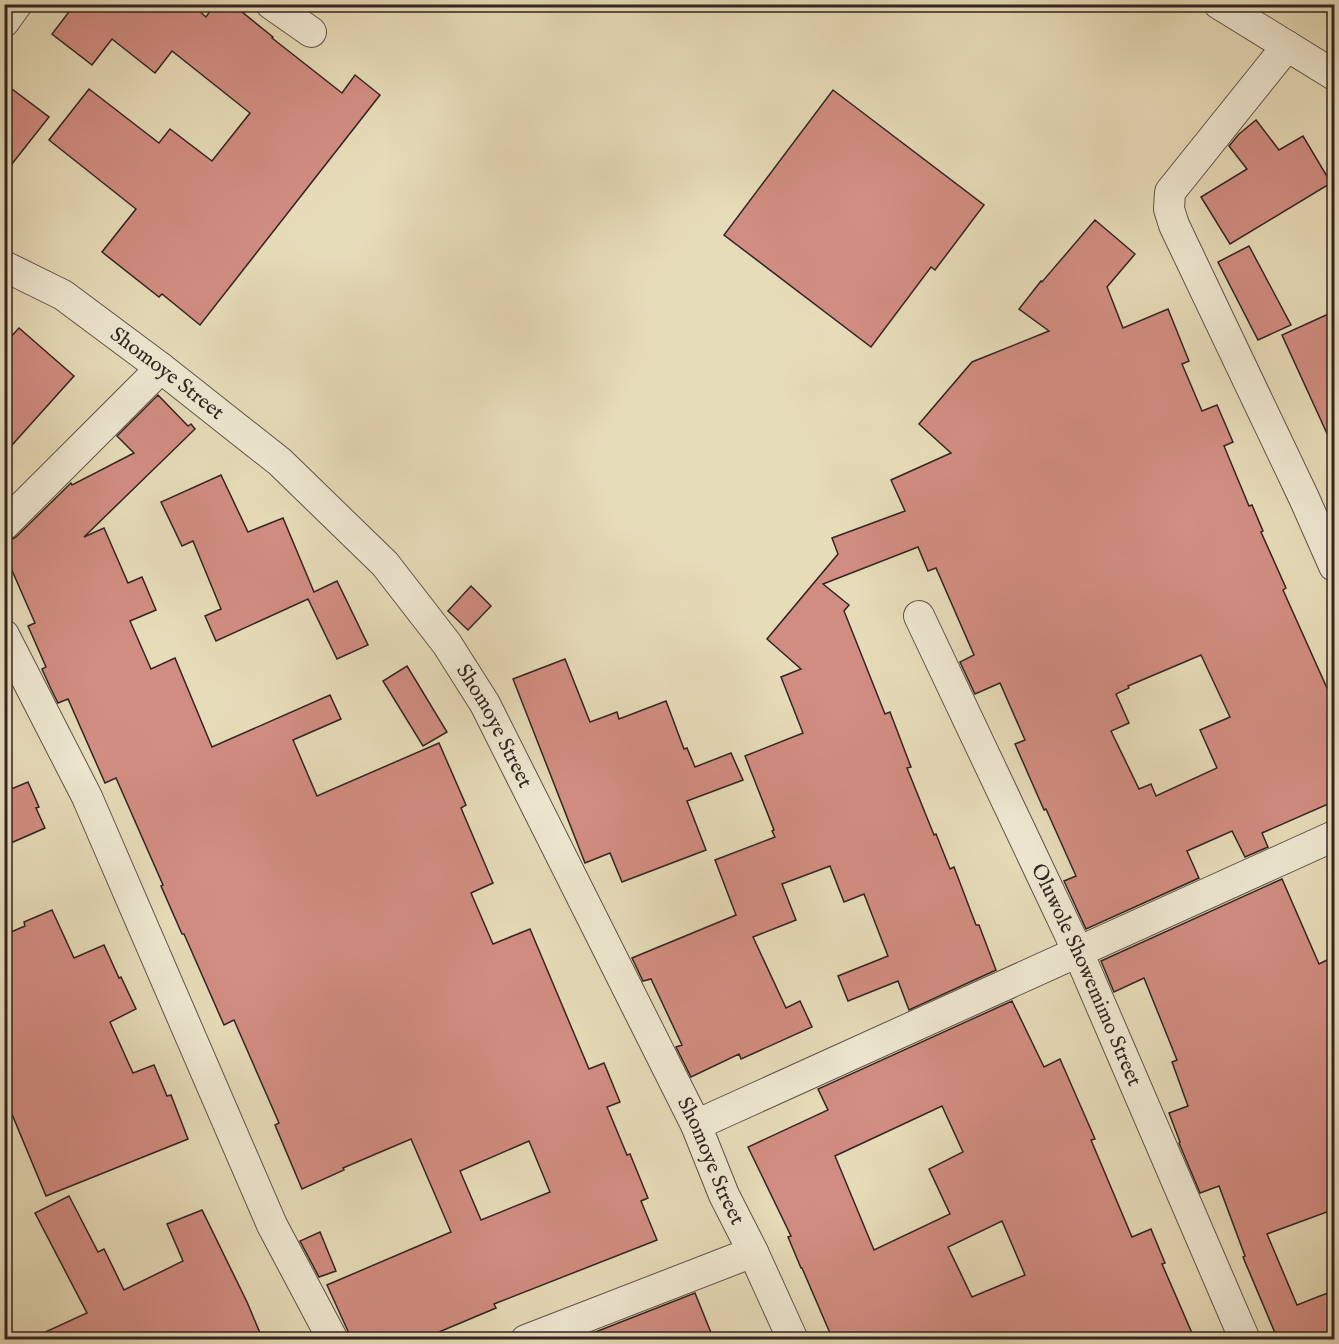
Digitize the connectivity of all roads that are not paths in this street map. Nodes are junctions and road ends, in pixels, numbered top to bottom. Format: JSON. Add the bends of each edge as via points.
{"nodes":[{"id":1,"x":17,"y":4,"type":"edge"},
{"id":2,"x":271,"y":4,"type":"edge"},
{"id":3,"x":1219,"y":4,"type":"edge"},
{"id":4,"x":4,"y":22,"type":"edge"},
{"id":5,"x":311,"y":32,"type":"dead end"},
{"id":6,"x":1287,"y":46,"type":"junction"},
{"id":7,"x":1335,"y":75,"type":"edge"},
{"id":8,"x":4,"y":266,"type":"edge"},
{"id":9,"x":161,"y":368,"type":"junction"},
{"id":10,"x":4,"y":525,"type":"edge"},
{"id":11,"x":1335,"y":566,"type":"edge"},
{"id":12,"x":919,"y":616,"type":"dead end"},
{"id":13,"x":4,"y":635,"type":"edge"},
{"id":14,"x":1335,"y":836,"type":"edge"},
{"id":15,"x":1078,"y":952,"type":"junction"},
{"id":16,"x":696,"y":1125,"type":"junction"},
{"id":17,"x":753,"y":1252,"type":"junction"},
{"id":18,"x":333,"y":1340,"type":"edge"},
{"id":19,"x":526,"y":1340,"type":"edge"},
{"id":20,"x":793,"y":1340,"type":"edge"},
{"id":21,"x":1245,"y":1340,"type":"edge"}],
"edges":[{"from":1,"to":4,"type":"street"},
{"from":2,"to":5,"type":"street"},
{"from":3,"to":6,"type":"street"},
{"from":6,"to":7,"type":"street"},
{"from":6,"to":11,"type":"street","via":[[1170,192],[1169,209]]},
{"from":8,"to":9,"type":"street","name":"Shomoye Street","via":[[63,295]]},
{"from":9,"to":10,"type":"street"},
{"from":9,"to":16,"type":"street","name":"Shomoye Street","via":[[280,462],[385,564],[447,644],[485,704]]},
{"from":12,"to":15,"type":"street","name":"Oluwole Showemimo Street"},
{"from":13,"to":18,"type":"street","via":[[87,797],[272,1225]]},
{"from":14,"to":15,"type":"street"},
{"from":15,"to":16,"type":"street"},
{"from":15,"to":21,"type":"street","name":"Oluwole Showemimo Street"},
{"from":16,"to":17,"type":"street","name":"Shomoye Street","via":[[724,1195]]},
{"from":17,"to":19,"type":"street"},
{"from":17,"to":20,"type":"street","name":"Shomoye Street"}]}
